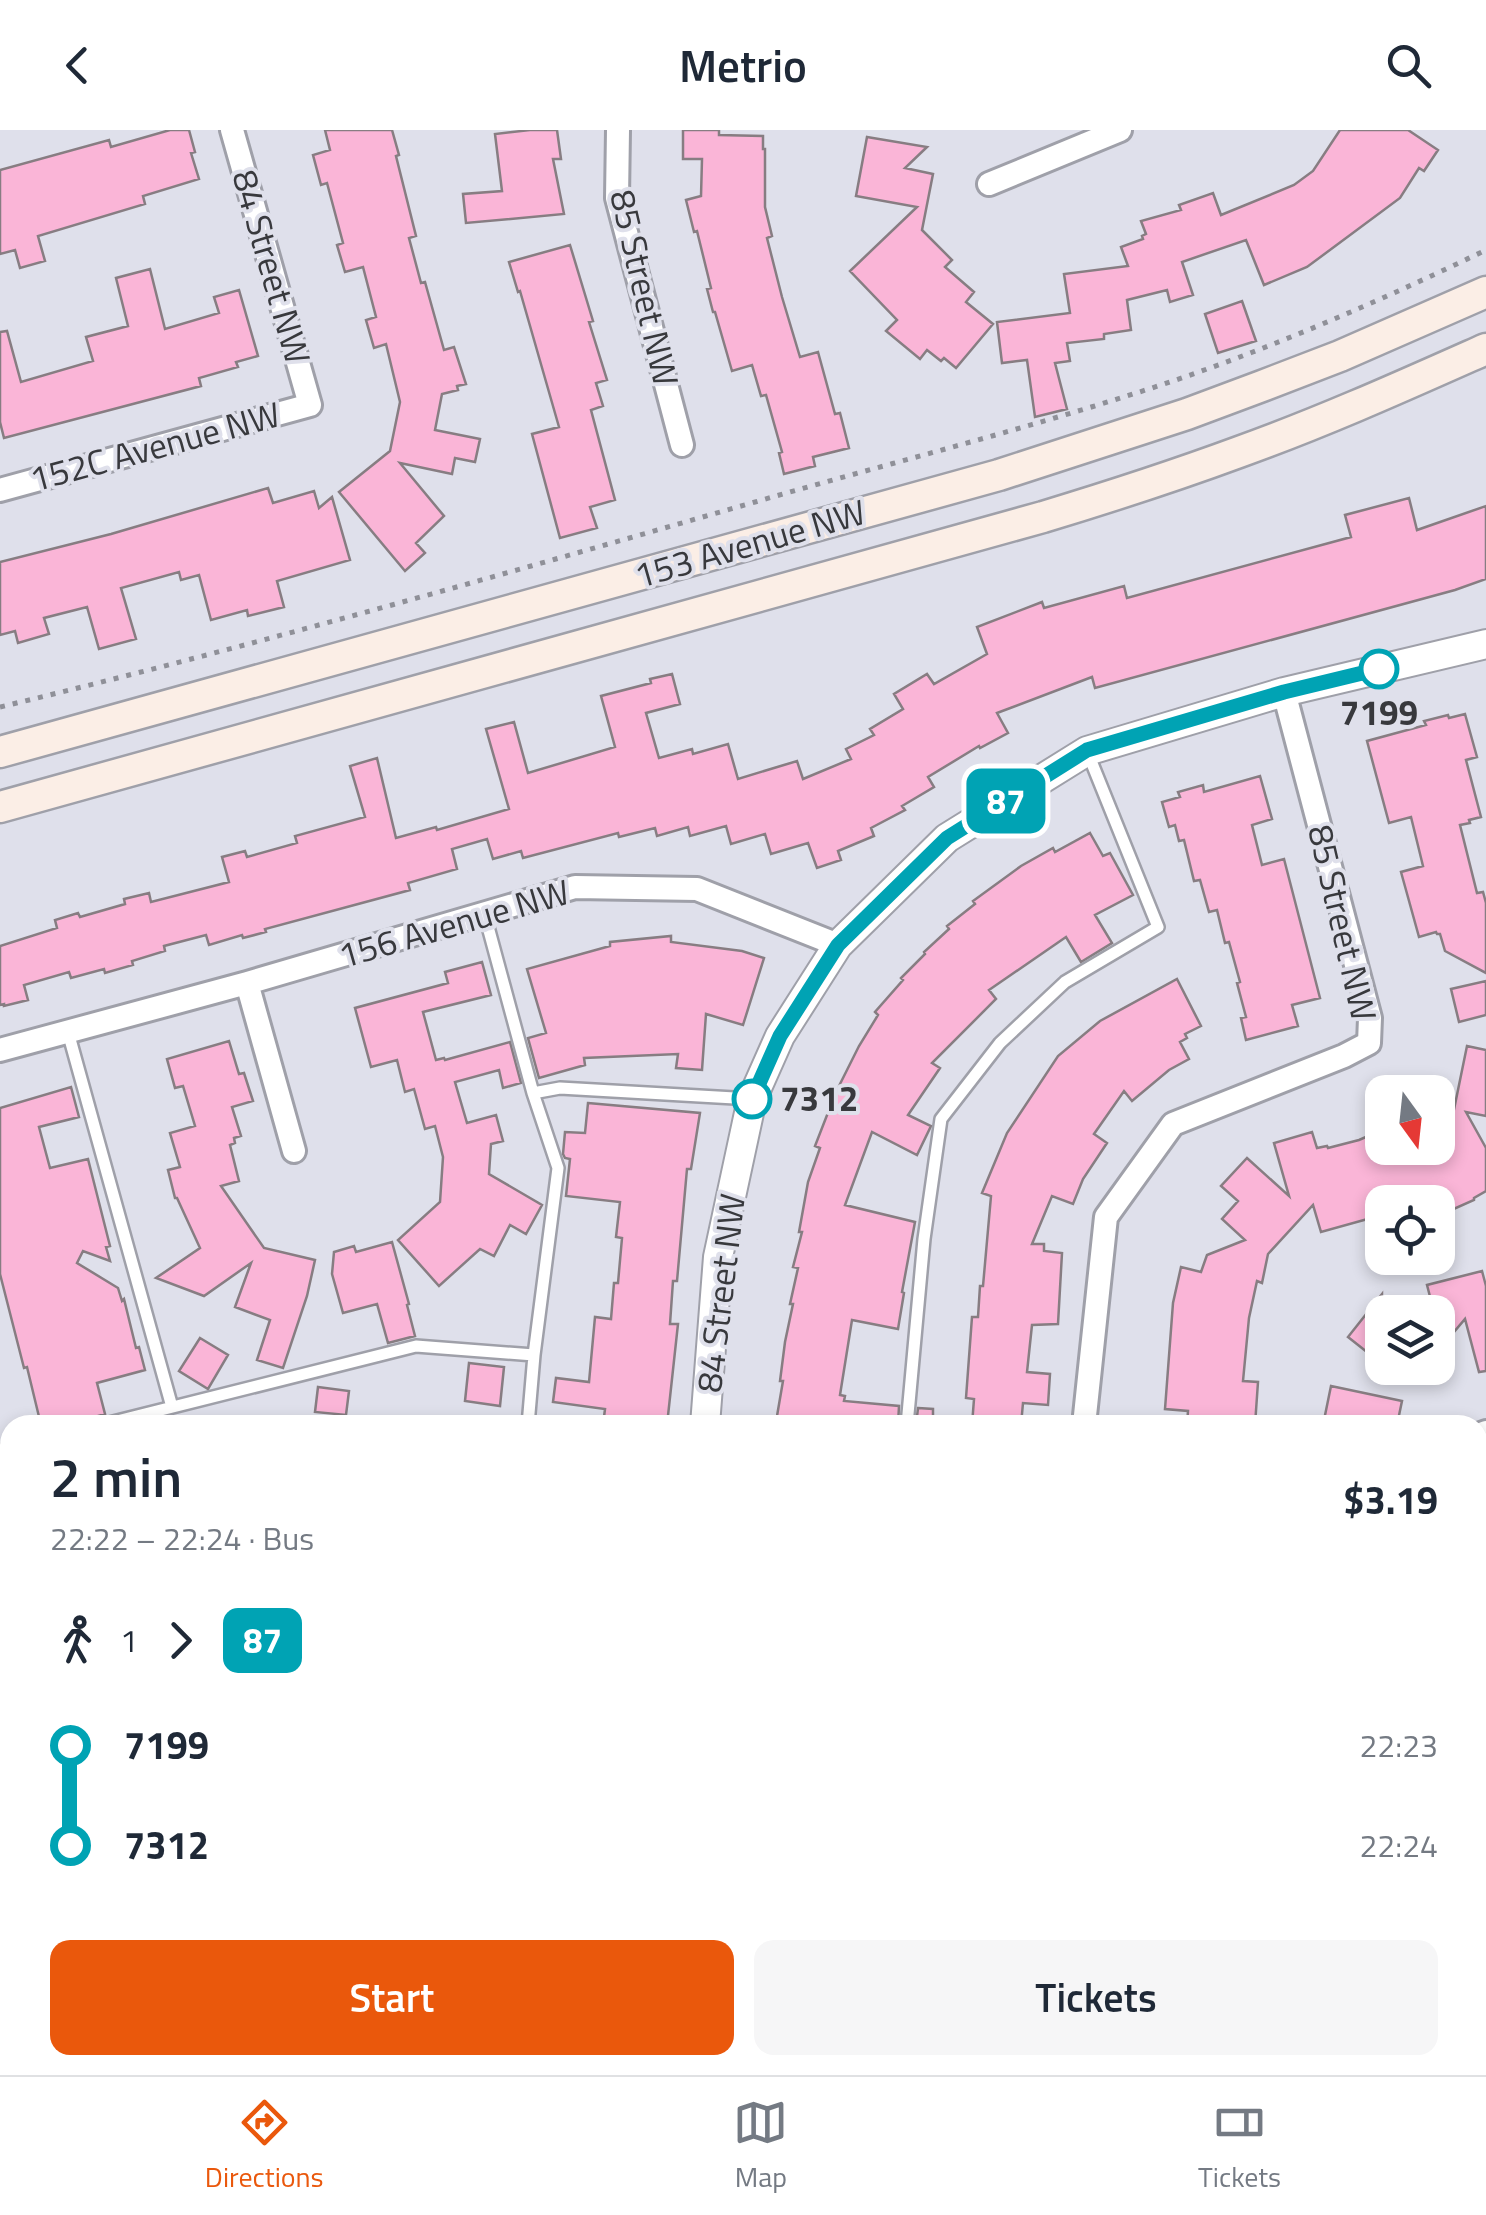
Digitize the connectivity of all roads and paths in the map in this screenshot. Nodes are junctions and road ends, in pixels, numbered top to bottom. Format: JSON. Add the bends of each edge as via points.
{"nodes":[{"id":1,"x":232,"y":130,"type":"edge"},
{"id":2,"x":618,"y":130,"type":"edge"},
{"id":3,"x":1120,"y":130,"type":"edge"},
{"id":4,"x":989,"y":184,"type":"dead end"},
{"id":5,"x":1486,"y":250,"type":"edge"},
{"id":6,"x":1486,"y":292,"type":"edge"},
{"id":7,"x":1486,"y":349,"type":"edge"},
{"id":8,"x":310,"y":405,"type":"joint"},
{"id":9,"x":682,"y":444,"type":"dead end"},
{"id":10,"x":0,"y":490,"type":"edge"},
{"id":11,"x":1486,"y":644,"type":"edge"},
{"id":12,"x":1284,"y":692,"type":"junction"},
{"id":13,"x":0,"y":707,"type":"edge"},
{"id":14,"x":135,"y":715,"type":"junction"},
{"id":15,"x":0,"y":734,"type":"edge"},
{"id":16,"x":1087,"y":750,"type":"junction"},
{"id":17,"x":0,"y":752,"type":"edge"},
{"id":18,"x":0,"y":808,"type":"edge"},
{"id":19,"x":484,"y":912,"type":"junction"},
{"id":20,"x":838,"y":945,"type":"junction"},
{"id":21,"x":247,"y":983,"type":"junction"},
{"id":22,"x":68,"y":1032,"type":"junction"},
{"id":23,"x":0,"y":1050,"type":"edge"},
{"id":24,"x":533,"y":1093,"type":"junction"},
{"id":25,"x":752,"y":1099,"type":"junction"},
{"id":26,"x":294,"y":1151,"type":"dead end"},
{"id":27,"x":534,"y":1355,"type":"junction"},
{"id":28,"x":172,"y":1406,"type":"junction"},
{"id":29,"x":138,"y":1415,"type":"edge"},
{"id":30,"x":529,"y":1415,"type":"edge"},
{"id":31,"x":707,"y":1415,"type":"edge"},
{"id":32,"x":909,"y":1415,"type":"edge"},
{"id":33,"x":1085,"y":1415,"type":"edge"}],
"edges":[{"from":1,"to":8,"type":"street","name":"84 Street NW"},
{"from":2,"to":9,"type":"street","name":"85 Street NW","via":[[617,198]]},
{"from":3,"to":4,"type":"street"},
{"from":5,"to":13,"type":"path","via":[[1364,308],[1078,411]]},
{"from":6,"to":14,"type":"main road","name":"153 Avenue NW","via":[[1262,386],[999,475]]},
{"from":7,"to":18,"type":"main road","name":"153 Avenue NW","via":[[1241,452],[1043,517]]},
{"from":8,"to":10,"type":"street","name":"152C Avenue NW"},
{"from":11,"to":12,"type":"street"},
{"from":12,"to":16,"type":"street"},
{"from":12,"to":33,"type":"street","name":"85 Street NW","via":[[1370,1018],[1368,1044],[1173,1124],[1106,1217]]},
{"from":14,"to":15,"type":"main road"},
{"from":14,"to":17,"type":"main road","name":"153 Avenue NW"},
{"from":16,"to":20,"type":"street","via":[[947,838]]},
{"from":16,"to":32,"type":"lane","via":[[1158,926],[1065,982],[1000,1043],[942,1120]]},
{"from":19,"to":20,"type":"street","name":"156 Avenue NW","via":[[575,887],[697,888]]},
{"from":19,"to":21,"type":"street","name":"156 Avenue NW"},
{"from":19,"to":24,"type":"lane"},
{"from":20,"to":25,"type":"street","name":"84 Street NW","via":[[780,1036]]},
{"from":21,"to":22,"type":"street","name":"156 Avenue NW"},
{"from":21,"to":26,"type":"street"},
{"from":22,"to":23,"type":"street","name":"156 Avenue NW"},
{"from":22,"to":28,"type":"lane"},
{"from":24,"to":25,"type":"lane","via":[[560,1088]]},
{"from":24,"to":27,"type":"lane","via":[[558,1168]]},
{"from":25,"to":31,"type":"street","name":"84 Street NW","via":[[718,1256]]},
{"from":27,"to":28,"type":"lane","via":[[416,1346]]},
{"from":27,"to":30,"type":"lane"},
{"from":28,"to":29,"type":"lane"}]}
